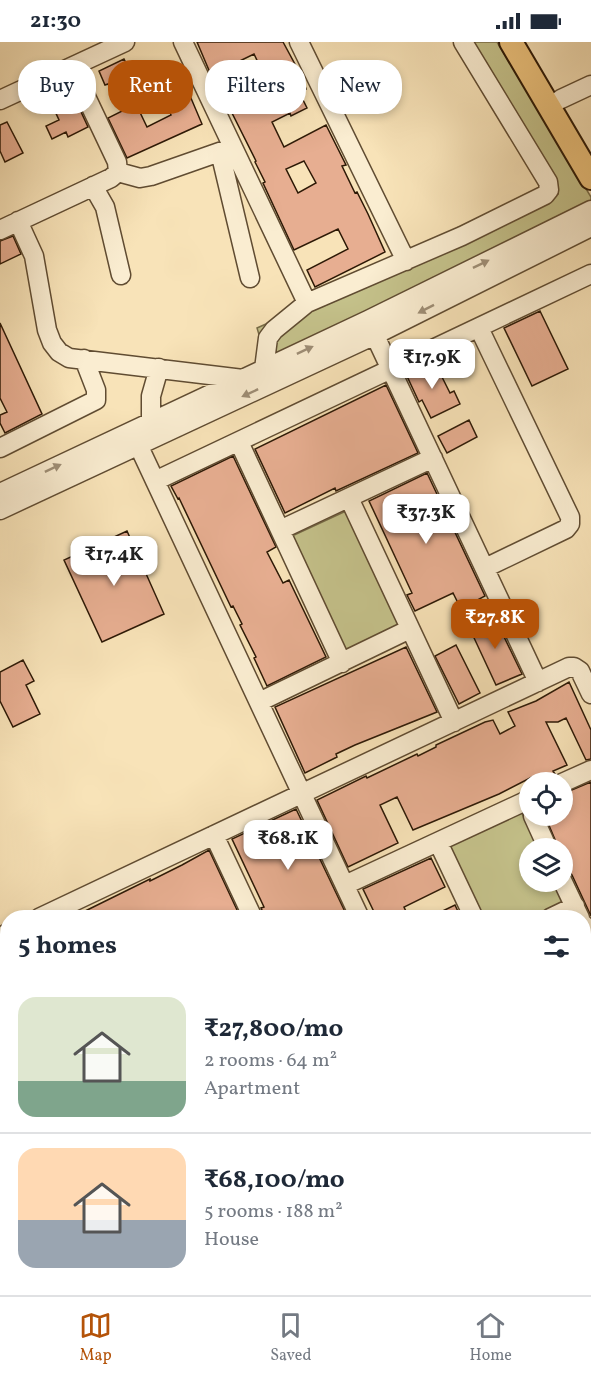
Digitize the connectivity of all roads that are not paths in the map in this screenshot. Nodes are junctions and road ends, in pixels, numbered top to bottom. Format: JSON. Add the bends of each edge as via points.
{"nodes":[{"id":1,"x":125,"y":42,"type":"edge"},
{"id":2,"x":183,"y":42,"type":"edge"},
{"id":3,"x":299,"y":42,"type":"edge"},
{"id":4,"x":463,"y":42,"type":"edge"},
{"id":5,"x":511,"y":42,"type":"edge"},
{"id":6,"x":528,"y":42,"type":"edge"},
{"id":7,"x":87,"y":60,"type":"edge"},
{"id":8,"x":591,"y":85,"type":"edge"},
{"id":9,"x":18,"y":92,"type":"edge"},
{"id":10,"x":561,"y":99,"type":"junction"},
{"id":11,"x":0,"y":100,"type":"edge"},
{"id":12,"x":94,"y":114,"type":"edge"},
{"id":13,"x":227,"y":150,"type":"junction"},
{"id":14,"x":591,"y":152,"type":"edge"},
{"id":15,"x":118,"y":172,"type":"junction"},
{"id":16,"x":591,"y":178,"type":"edge"},
{"id":17,"x":93,"y":186,"type":"junction"},
{"id":18,"x":591,"y":210,"type":"edge"},
{"id":19,"x":18,"y":221,"type":"junction"},
{"id":20,"x":591,"y":227,"type":"edge"},
{"id":21,"x":0,"y":230,"type":"edge"},
{"id":22,"x":406,"y":261,"type":"junction"},
{"id":23,"x":591,"y":274,"type":"edge"},
{"id":24,"x":121,"y":275,"type":"dead end"},
{"id":25,"x":250,"y":278,"type":"dead end"},
{"id":26,"x":307,"y":303,"type":"junction"},
{"id":27,"x":371,"y":328,"type":"junction"},
{"id":28,"x":479,"y":328,"type":"junction"},
{"id":29,"x":84,"y":359,"type":"junction"},
{"id":30,"x":159,"y":368,"type":"junction"},
{"id":31,"x":264,"y":369,"type":"junction"},
{"id":32,"x":391,"y":370,"type":"junction"},
{"id":33,"x":243,"y":379,"type":"junction"},
{"id":34,"x":151,"y":422,"type":"junction"},
{"id":35,"x":135,"y":438,"type":"junction"},
{"id":36,"x":239,"y":442,"type":"junction"},
{"id":37,"x":0,"y":446,"type":"edge"},
{"id":38,"x":433,"y":458,"type":"junction"},
{"id":39,"x":155,"y":482,"type":"junction"},
{"id":40,"x":0,"y":493,"type":"edge"},
{"id":41,"x":349,"y":498,"type":"junction"},
{"id":42,"x":0,"y":510,"type":"edge"},
{"id":43,"x":280,"y":530,"type":"junction"},
{"id":44,"x":485,"y":568,"type":"junction"},
{"id":45,"x":410,"y":629,"type":"junction"},
{"id":46,"x":342,"y":663,"type":"junction"},
{"id":47,"x":538,"y":682,"type":"junction"},
{"id":48,"x":591,"y":694,"type":"edge"},
{"id":49,"x":259,"y":702,"type":"junction"},
{"id":50,"x":454,"y":722,"type":"junction"},
{"id":51,"x":591,"y":770,"type":"edge"},
{"id":52,"x":573,"y":778,"type":"edge"},
{"id":53,"x":302,"y":794,"type":"junction"},
{"id":54,"x":519,"y":810,"type":"edge"},
{"id":55,"x":214,"y":835,"type":"junction"},
{"id":56,"x":438,"y":842,"type":"junction"},
{"id":57,"x":345,"y":885,"type":"junction"},
{"id":58,"x":568,"y":892,"type":"edge"},
{"id":59,"x":56,"y":910,"type":"edge"},
{"id":60,"x":249,"y":910,"type":"edge"},
{"id":61,"x":356,"y":910,"type":"edge"},
{"id":62,"x":470,"y":910,"type":"edge"},
{"id":63,"x":577,"y":910,"type":"edge"}],
"edges":[{"from":1,"to":7,"type":"street"},
{"from":2,"to":13,"type":"street"},
{"from":3,"to":22,"type":"street"},
{"from":4,"to":22,"type":"street","via":[[548,182],[549,190]]},
{"from":5,"to":16,"type":"main road"},
{"from":6,"to":10,"type":"main road"},
{"from":8,"to":10,"type":"street"},
{"from":9,"to":11,"type":"street"},
{"from":10,"to":14,"type":"main road"},
{"from":12,"to":15,"type":"street"},
{"from":13,"to":15,"type":"street","via":[[151,176],[140,178]]},
{"from":13,"to":25,"type":"street"},
{"from":13,"to":26,"type":"street"},
{"from":15,"to":17,"type":"street"},
{"from":17,"to":19,"type":"street"},
{"from":17,"to":24,"type":"street","via":[[105,207]]},
{"from":27,"to":18,"type":"street","one_way":true},
{"from":19,"to":21,"type":"street"},
{"from":19,"to":29,"type":"street","via":[[34,256],[52,343],[59,352]]},
{"from":20,"to":27,"type":"street","one_way":true},
{"from":22,"to":26,"type":"street"},
{"from":23,"to":28,"type":"street"},
{"from":26,"to":31,"type":"street","via":[[268,338]]},
{"from":31,"to":27,"type":"street","one_way":true},
{"from":27,"to":32,"type":"street"},
{"from":27,"to":35,"type":"street","one_way":true},
{"from":28,"to":32,"type":"street"},
{"from":28,"to":44,"type":"street","via":[[570,517],[566,529]]},
{"from":29,"to":30,"type":"street"},
{"from":29,"to":37,"type":"street","via":[[96,400]]},
{"from":30,"to":33,"type":"street"},
{"from":30,"to":34,"type":"street","via":[[151,396]]},
{"from":31,"to":33,"type":"street"},
{"from":32,"to":36,"type":"street"},
{"from":32,"to":38,"type":"street"},
{"from":33,"to":34,"type":"street"},
{"from":34,"to":35,"type":"street"},
{"from":35,"to":39,"type":"street"},
{"from":40,"to":35,"type":"street","one_way":true},
{"from":35,"to":42,"type":"street"},
{"from":36,"to":39,"type":"street"},
{"from":36,"to":43,"type":"street"},
{"from":38,"to":41,"type":"street"},
{"from":38,"to":44,"type":"street"},
{"from":39,"to":49,"type":"street"},
{"from":41,"to":43,"type":"street"},
{"from":41,"to":45,"type":"street"},
{"from":43,"to":46,"type":"street"},
{"from":44,"to":47,"type":"street"},
{"from":45,"to":46,"type":"street"},
{"from":45,"to":50,"type":"street"},
{"from":46,"to":49,"type":"street"},
{"from":47,"to":48,"type":"street","via":[[574,667]]},
{"from":47,"to":50,"type":"street"},
{"from":49,"to":53,"type":"street"},
{"from":50,"to":53,"type":"street"},
{"from":51,"to":52,"type":"street"},
{"from":53,"to":55,"type":"street"},
{"from":53,"to":57,"type":"street"},
{"from":54,"to":56,"type":"street"},
{"from":55,"to":59,"type":"street"},
{"from":55,"to":60,"type":"street"},
{"from":56,"to":57,"type":"street"},
{"from":56,"to":62,"type":"street"},
{"from":57,"to":61,"type":"street"},
{"from":58,"to":63,"type":"street"}]}
